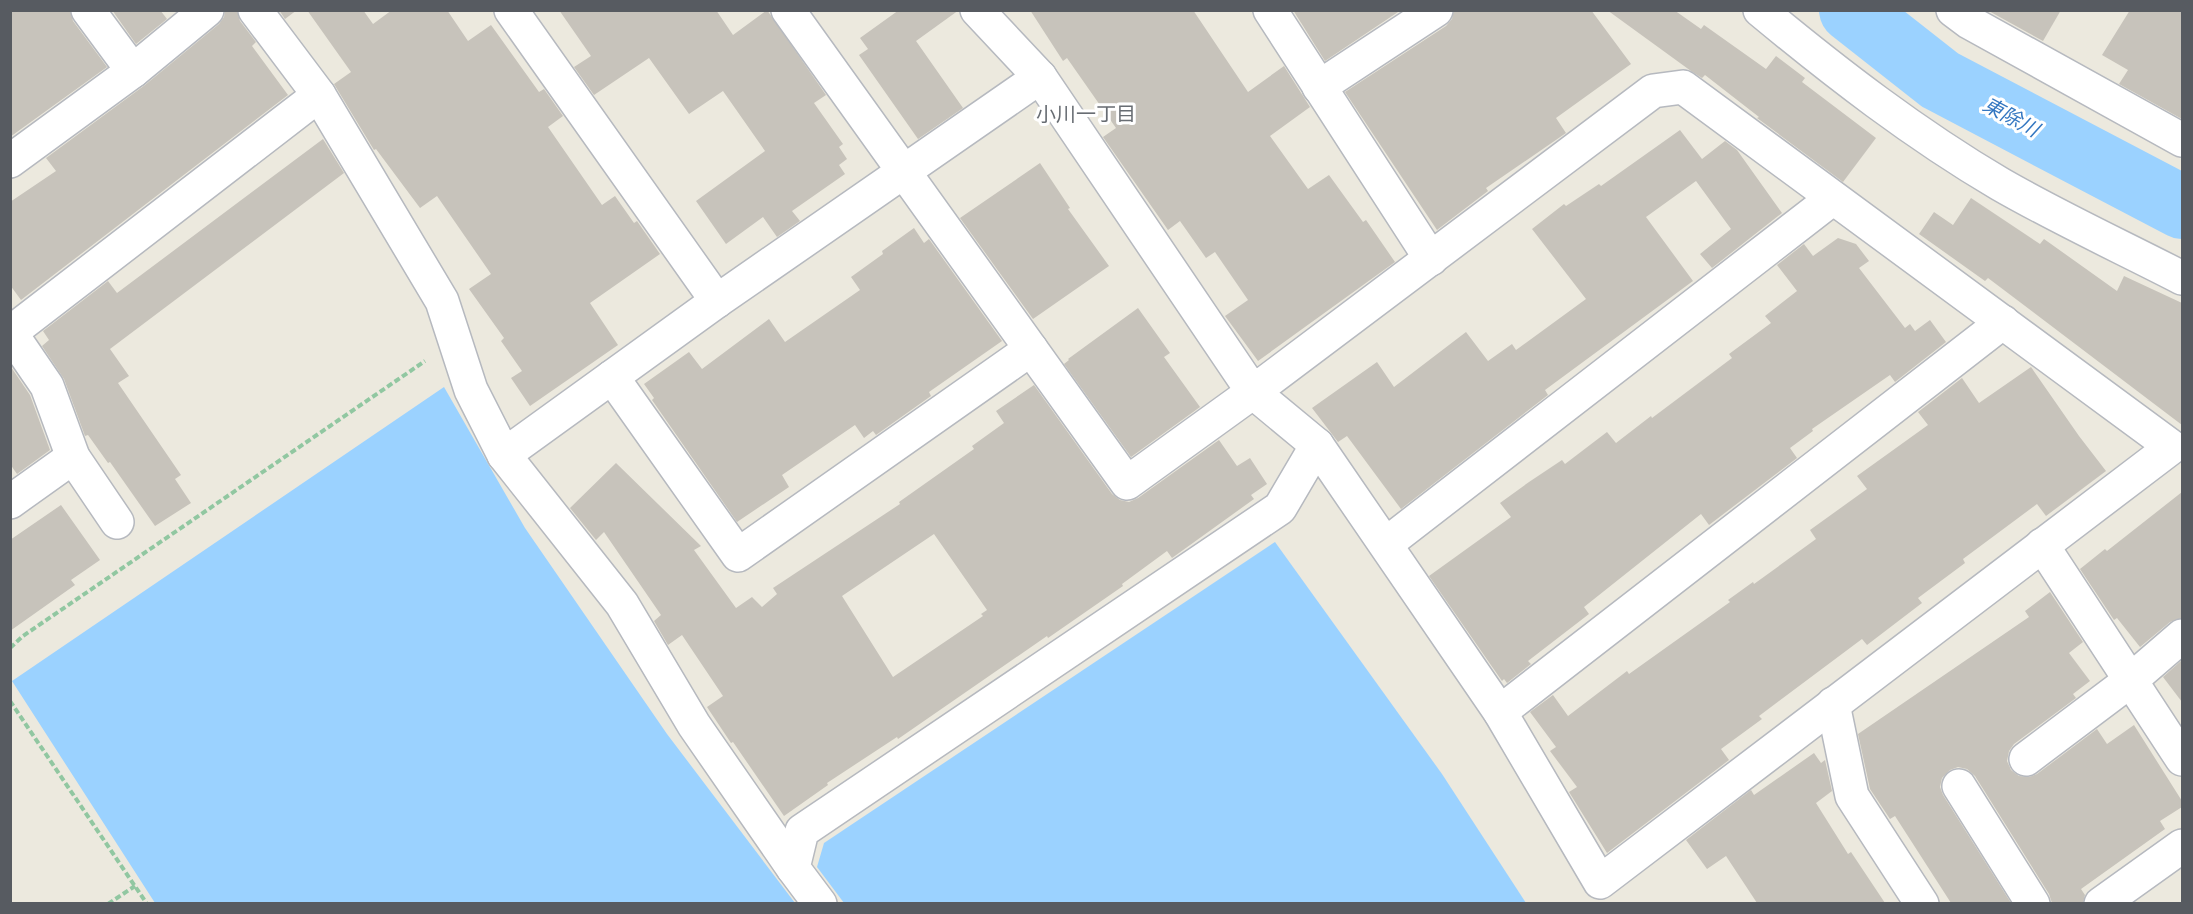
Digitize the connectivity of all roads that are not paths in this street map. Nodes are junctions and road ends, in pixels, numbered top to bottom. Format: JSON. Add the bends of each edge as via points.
{"nodes":[{"id":1,"x":88,"y":10,"type":"edge"},
{"id":2,"x":207,"y":10,"type":"edge"},
{"id":3,"x":255,"y":10,"type":"edge"},
{"id":4,"x":511,"y":10,"type":"edge"},
{"id":5,"x":788,"y":10,"type":"edge"},
{"id":6,"x":977,"y":10,"type":"edge"},
{"id":7,"x":1270,"y":10,"type":"edge"},
{"id":8,"x":1436,"y":10,"type":"edge"},
{"id":9,"x":1760,"y":10,"type":"edge"},
{"id":10,"x":1955,"y":11,"type":"edge"},
{"id":11,"x":133,"y":70,"type":"junction"},
{"id":12,"x":1040,"y":76,"type":"junction"},
{"id":13,"x":1319,"y":87,"type":"junction"},
{"id":14,"x":319,"y":95,"type":"junction"},
{"id":15,"x":2182,"y":140,"type":"edge"},
{"id":16,"x":13,"y":154,"type":"edge"},
{"id":17,"x":903,"y":172,"type":"junction"},
{"id":18,"x":1833,"y":198,"type":"junction"},
{"id":19,"x":1431,"y":259,"type":"junction"},
{"id":20,"x":2182,"y":278,"type":"edge"},
{"id":21,"x":717,"y":301,"type":"junction"},
{"id":22,"x":2003,"y":322,"type":"junction"},
{"id":23,"x":11,"y":333,"type":"edge"},
{"id":24,"x":1031,"y":349,"type":"junction"},
{"id":25,"x":612,"y":377,"type":"junction"},
{"id":26,"x":1253,"y":392,"type":"junction"},
{"id":27,"x":2177,"y":443,"type":"edge"},
{"id":28,"x":1317,"y":445,"type":"junction"},
{"id":29,"x":504,"y":455,"type":"junction"},
{"id":30,"x":73,"y":457,"type":"junction"},
{"id":31,"x":10,"y":502,"type":"edge"},
{"id":32,"x":117,"y":522,"type":"dead end"},
{"id":33,"x":1386,"y":544,"type":"junction"},
{"id":34,"x":2042,"y":544,"type":"junction"},
{"id":35,"x":2182,"y":636,"type":"edge"},
{"id":36,"x":2131,"y":680,"type":"junction"},
{"id":37,"x":1833,"y":704,"type":"junction"},
{"id":38,"x":1500,"y":712,"type":"junction"},
{"id":39,"x":2025,"y":759,"type":"dead end"},
{"id":40,"x":2182,"y":759,"type":"edge"},
{"id":41,"x":1959,"y":786,"type":"dead end"},
{"id":42,"x":2182,"y":846,"type":"edge"},
{"id":43,"x":793,"y":868,"type":"junction"},
{"id":44,"x":820,"y":903,"type":"edge"},
{"id":45,"x":1922,"y":903,"type":"edge"},
{"id":46,"x":2033,"y":903,"type":"edge"},
{"id":47,"x":2101,"y":903,"type":"edge"}],
"edges":[{"from":1,"to":11,"type":"street"},
{"from":2,"to":11,"type":"street"},
{"from":3,"to":14,"type":"street"},
{"from":4,"to":21,"type":"street"},
{"from":5,"to":17,"type":"street"},
{"from":6,"to":12,"type":"street"},
{"from":7,"to":13,"type":"street"},
{"from":8,"to":13,"type":"street"},
{"from":9,"to":20,"type":"street","via":[[1903,122],[1991,178]]},
{"from":10,"to":15,"type":"street"},
{"from":11,"to":16,"type":"street"},
{"from":12,"to":17,"type":"street"},
{"from":12,"to":26,"type":"street"},
{"from":13,"to":19,"type":"street"},
{"from":14,"to":23,"type":"street"},
{"from":14,"to":29,"type":"street","via":[[442,301],[471,390]]},
{"from":17,"to":21,"type":"street"},
{"from":17,"to":24,"type":"street"},
{"from":18,"to":19,"type":"street","via":[[1683,87],[1653,91]]},
{"from":18,"to":22,"type":"street"},
{"from":18,"to":33,"type":"street"},
{"from":19,"to":26,"type":"street"},
{"from":21,"to":25,"type":"street"},
{"from":22,"to":27,"type":"street"},
{"from":22,"to":38,"type":"street"},
{"from":23,"to":30,"type":"street","via":[[46,387]]},
{"from":24,"to":25,"type":"street","via":[[738,555]]},
{"from":24,"to":26,"type":"street","via":[[1127,483]]},
{"from":25,"to":29,"type":"street"},
{"from":26,"to":28,"type":"street"},
{"from":27,"to":34,"type":"street"},
{"from":28,"to":33,"type":"street"},
{"from":28,"to":43,"type":"street","via":[[1280,507],[802,831]]},
{"from":29,"to":43,"type":"street","via":[[622,604],[694,725]]},
{"from":30,"to":31,"type":"street"},
{"from":30,"to":32,"type":"street"},
{"from":33,"to":38,"type":"street"},
{"from":34,"to":36,"type":"street"},
{"from":34,"to":37,"type":"street"},
{"from":35,"to":36,"type":"street"},
{"from":36,"to":39,"type":"street"},
{"from":36,"to":40,"type":"street"},
{"from":37,"to":38,"type":"street","via":[[1600,882]]},
{"from":37,"to":45,"type":"street","via":[[1852,796]]},
{"from":41,"to":46,"type":"street"},
{"from":42,"to":47,"type":"street"},
{"from":43,"to":44,"type":"street"}]}
